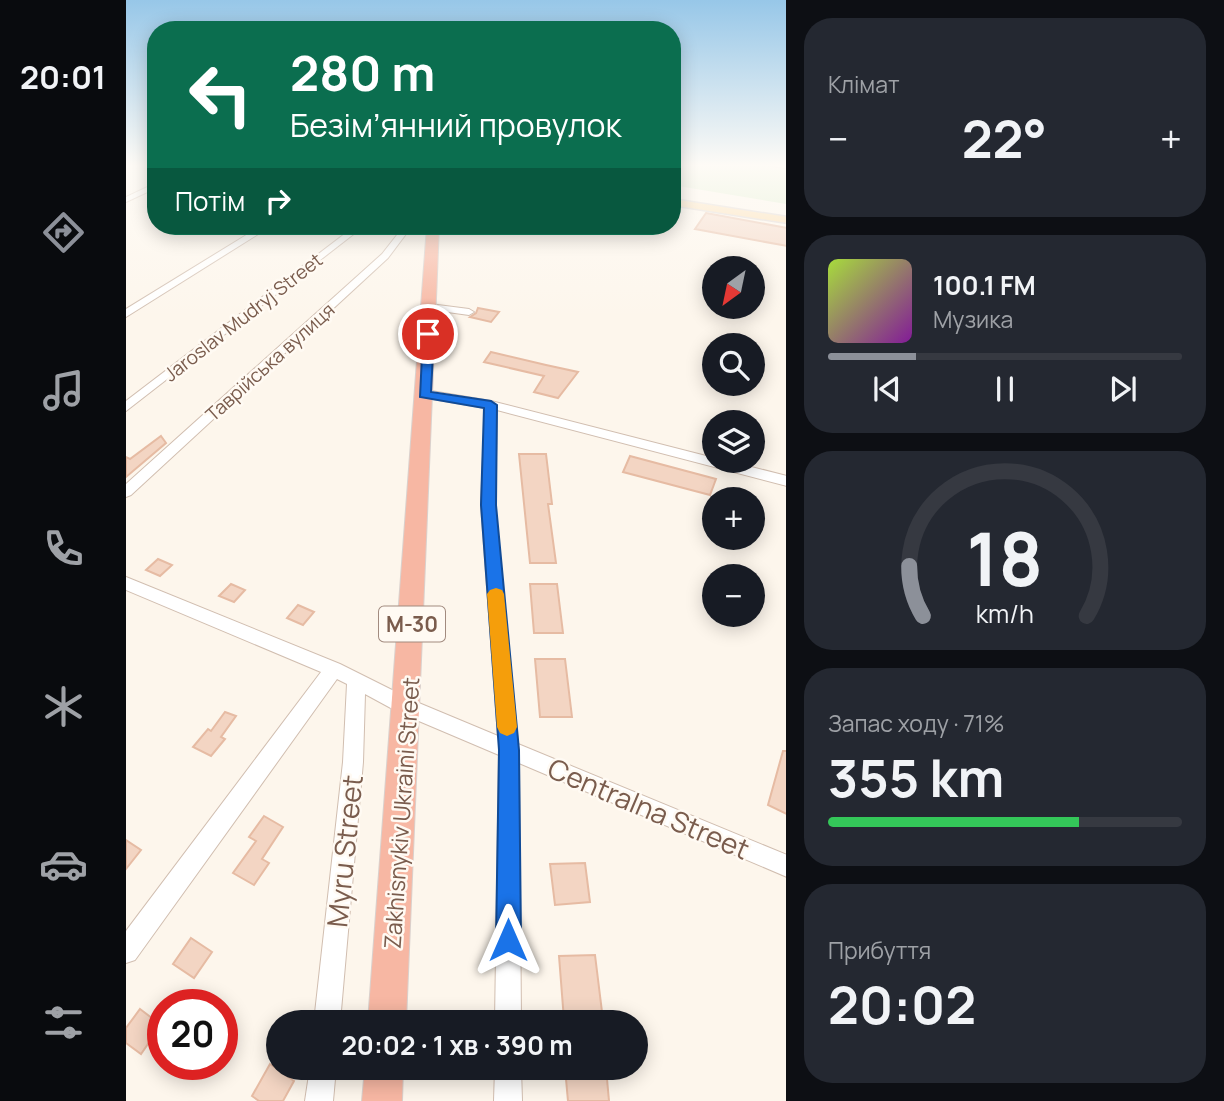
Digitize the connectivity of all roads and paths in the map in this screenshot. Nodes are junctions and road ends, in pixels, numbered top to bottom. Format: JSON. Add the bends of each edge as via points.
{"nodes":[{"id":1,"x":757,"y":215,"type":"edge"},
{"id":2,"x":786,"y":220,"type":"edge"},
{"id":3,"x":253,"y":235,"type":"edge"},
{"id":4,"x":348,"y":235,"type":"edge"},
{"id":5,"x":401,"y":235,"type":"edge"},
{"id":6,"x":433,"y":235,"type":"edge"},
{"id":7,"x":430,"y":307,"type":"junction"},
{"id":8,"x":469,"y":312,"type":"dead end"},
{"id":9,"x":126,"y":314,"type":"edge"},
{"id":10,"x":425,"y":394,"type":"junction"},
{"id":11,"x":491,"y":405,"type":"junction"},
{"id":12,"x":126,"y":407,"type":"edge"},
{"id":13,"x":786,"y":481,"type":"edge"},
{"id":14,"x":126,"y":492,"type":"edge"},
{"id":15,"x":126,"y":583,"type":"edge"},
{"id":16,"x":334,"y":669,"type":"junction"},
{"id":17,"x":356,"y":680,"type":"junction"},
{"id":18,"x":407,"y":707,"type":"junction"},
{"id":19,"x":509,"y":750,"type":"junction"},
{"id":20,"x":786,"y":866,"type":"edge"},
{"id":21,"x":126,"y":951,"type":"edge"},
{"id":22,"x":328,"y":1010,"type":"edge"},
{"id":23,"x":388,"y":1010,"type":"edge"},
{"id":24,"x":508,"y":1010,"type":"edge"},
{"id":25,"x":322,"y":1080,"type":"edge"},
{"id":26,"x":383,"y":1080,"type":"edge"},
{"id":27,"x":508,"y":1080,"type":"edge"},
{"id":28,"x":319,"y":1101,"type":"edge"},
{"id":29,"x":382,"y":1101,"type":"edge"},
{"id":30,"x":508,"y":1101,"type":"edge"}],
"edges":[{"from":1,"to":2,"type":"main road"},
{"from":3,"to":9,"type":"street"},
{"from":4,"to":12,"type":"street","name":"Jaroslav Mudryj Street"},
{"from":5,"to":14,"type":"street","name":"Таврійська вулиця","via":[[385,256]]},
{"from":6,"to":7,"type":"highway","name":"Zakhisnykiv Ukraini Street","number":"М-30"},
{"from":7,"to":8,"type":"street"},
{"from":7,"to":10,"type":"highway","name":"Zakhisnykiv Ukraini Street","number":"М-30"},
{"from":10,"to":11,"type":"street"},
{"from":10,"to":18,"type":"highway","name":"Zakhisnykiv Ukraini Street","number":"М-30"},
{"from":11,"to":13,"type":"street"},
{"from":11,"to":19,"type":"street","via":[[488,505]]},
{"from":15,"to":16,"type":"street","name":"Centralna Street"},
{"from":16,"to":17,"type":"street","name":"Centralna Street"},
{"from":16,"to":21,"type":"street"},
{"from":17,"to":18,"type":"street","name":"Centralna Street"},
{"from":17,"to":22,"type":"street","name":"Myru Street","via":[[353,762]]},
{"from":18,"to":19,"type":"street","name":"Centralna Street"},
{"from":18,"to":23,"type":"highway","name":"Zakhisnykiv Ukraini Street","number":"М-30"},
{"from":19,"to":20,"type":"street","name":"Centralna Street"},
{"from":19,"to":24,"type":"street"},
{"from":25,"to":28,"type":"street"},
{"from":26,"to":29,"type":"highway"},
{"from":27,"to":30,"type":"street"}]}
